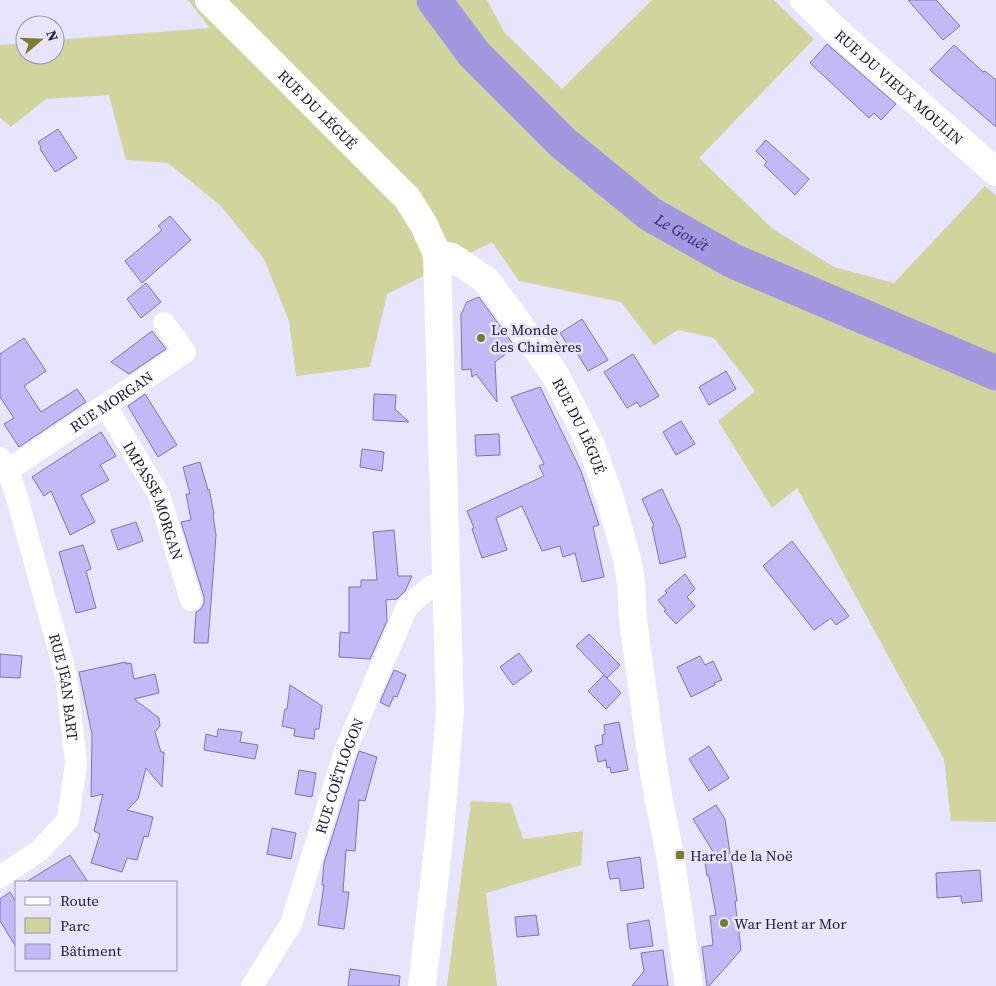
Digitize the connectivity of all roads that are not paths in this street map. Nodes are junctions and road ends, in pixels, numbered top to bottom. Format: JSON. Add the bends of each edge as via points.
{"nodes":[{"id":1,"x":209,"y":0,"type":"edge"},
{"id":2,"x":804,"y":0,"type":"edge"},
{"id":3,"x":996,"y":172,"type":"edge"},
{"id":4,"x":437,"y":254,"type":"junction"},
{"id":5,"x":164,"y":323,"type":"dead end"},
{"id":6,"x":105,"y":405,"type":"junction"},
{"id":7,"x":4,"y":464,"type":"edge"},
{"id":8,"x":446,"y":583,"type":"junction"},
{"id":9,"x":191,"y":600,"type":"dead end"},
{"id":10,"x":0,"y":877,"type":"edge"},
{"id":11,"x":252,"y":986,"type":"edge"},
{"id":12,"x":422,"y":986,"type":"edge"},
{"id":13,"x":688,"y":986,"type":"edge"}],
"edges":[{"from":1,"to":4,"type":"street","name":"RUE DU LÉGUÉ","via":[[406,198],[424,225]]},
{"from":2,"to":3,"type":"street","name":"RUE DU VIEUX MOULIN"},
{"from":4,"to":8,"type":"street"},
{"from":4,"to":13,"type":"street","name":"RUE DU LÉGUÉ","via":[[452,257],[487,281],[554,373],[590,445],[609,495],[631,582],[650,741],[673,871]]},
{"from":5,"to":6,"type":"street","name":"RUE MORGAN","via":[[185,352]]},
{"from":6,"to":7,"type":"street","name":"RUE MORGAN"},
{"from":6,"to":9,"type":"street","name":"IMPASSE MORGAN","via":[[159,495]]},
{"from":7,"to":10,"type":"street","name":"RUE JEAN BART","via":[[16,494],[66,675],[76,763],[68,820],[39,851]]},
{"from":8,"to":11,"type":"street","name":"RUE COËTLOGON","via":[[430,587],[407,607],[346,751],[291,924]]},
{"from":8,"to":12,"type":"street","via":[[450,711]]}]}
